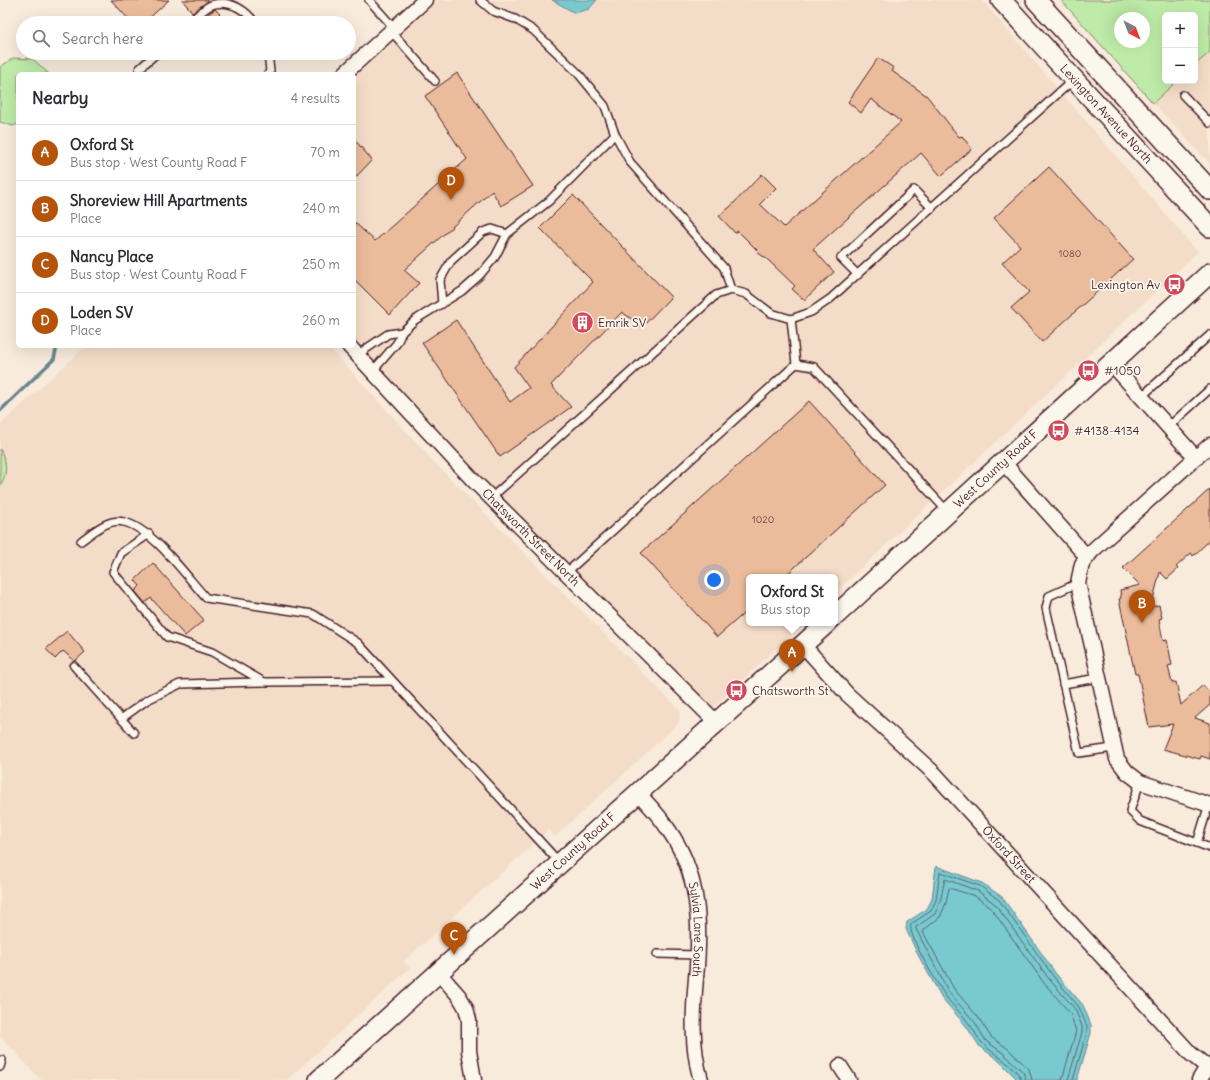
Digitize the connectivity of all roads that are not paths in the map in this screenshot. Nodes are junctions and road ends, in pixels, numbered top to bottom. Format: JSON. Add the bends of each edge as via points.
{"nodes":[{"id":1,"x":369,"y":0,"type":"edge"},
{"id":2,"x":425,"y":0,"type":"edge"},
{"id":3,"x":480,"y":0,"type":"edge"},
{"id":4,"x":1002,"y":0,"type":"edge"},
{"id":5,"x":1036,"y":0,"type":"edge"},
{"id":6,"x":197,"y":16,"type":"edge"},
{"id":7,"x":250,"y":16,"type":"edge"},
{"id":8,"x":393,"y":30,"type":"junction"},
{"id":9,"x":149,"y":60,"type":"edge"},
{"id":10,"x":268,"y":60,"type":"edge"},
{"id":11,"x":139,"y":69,"type":"dead end"},
{"id":12,"x":269,"y":72,"type":"edge"},
{"id":13,"x":346,"y":72,"type":"edge"},
{"id":14,"x":1074,"y":80,"type":"junction"},
{"id":15,"x":435,"y":81,"type":"dead end"},
{"id":16,"x":1183,"y":95,"type":"dead end"},
{"id":17,"x":1210,"y":123,"type":"edge"},
{"id":18,"x":615,"y":134,"type":"junction"},
{"id":19,"x":1210,"y":190,"type":"edge"},
{"id":20,"x":932,"y":208,"type":"junction"},
{"id":21,"x":1210,"y":227,"type":"edge"},
{"id":22,"x":507,"y":234,"type":"junction"},
{"id":23,"x":1210,"y":273,"type":"edge"},
{"id":24,"x":858,"y":275,"type":"junction"},
{"id":25,"x":731,"y":290,"type":"junction"},
{"id":26,"x":442,"y":304,"type":"junction"},
{"id":27,"x":791,"y":319,"type":"junction"},
{"id":28,"x":402,"y":332,"type":"junction"},
{"id":29,"x":1210,"y":335,"type":"edge"},
{"id":30,"x":353,"y":351,"type":"edge"},
{"id":31,"x":796,"y":364,"type":"junction"},
{"id":32,"x":1112,"y":364,"type":"junction"},
{"id":33,"x":372,"y":372,"type":"junction"},
{"id":34,"x":1210,"y":388,"type":"edge"},
{"id":35,"x":1141,"y":397,"type":"junction"},
{"id":36,"x":1168,"y":427,"type":"junction"},
{"id":37,"x":1210,"y":445,"type":"edge"},
{"id":38,"x":1196,"y":458,"type":"junction"},
{"id":39,"x":1003,"y":462,"type":"junction"},
{"id":40,"x":491,"y":498,"type":"junction"},
{"id":41,"x":948,"y":512,"type":"junction"},
{"id":42,"x":149,"y":534,"type":"junction"},
{"id":43,"x":81,"y":542,"type":"dead end"},
{"id":44,"x":1087,"y":557,"type":"junction"},
{"id":45,"x":566,"y":573,"type":"junction"},
{"id":46,"x":1078,"y":583,"type":"junction"},
{"id":47,"x":838,"y":613,"type":"edge"},
{"id":48,"x":824,"y":626,"type":"edge"},
{"id":49,"x":803,"y":645,"type":"junction"},
{"id":50,"x":74,"y":666,"type":"dead end"},
{"id":51,"x":1098,"y":678,"type":"junction"},
{"id":52,"x":392,"y":681,"type":"junction"},
{"id":53,"x":264,"y":682,"type":"junction"},
{"id":54,"x":1063,"y":684,"type":"junction"},
{"id":55,"x":122,"y":719,"type":"junction"},
{"id":56,"x":717,"y":723,"type":"junction"},
{"id":57,"x":134,"y":734,"type":"dead end"},
{"id":58,"x":1113,"y":748,"type":"junction"},
{"id":59,"x":1140,"y":782,"type":"junction"},
{"id":60,"x":639,"y":794,"type":"junction"},
{"id":61,"x":1209,"y":804,"type":"edge"},
{"id":62,"x":1197,"y":843,"type":"junction"},
{"id":63,"x":1210,"y":848,"type":"edge"},
{"id":64,"x":560,"y":864,"type":"junction"},
{"id":65,"x":657,"y":954,"type":"dead end"},
{"id":66,"x":698,"y":956,"type":"junction"},
{"id":67,"x":438,"y":972,"type":"junction"},
{"id":68,"x":840,"y":1066,"type":"dead end"},
{"id":69,"x":1208,"y":1068,"type":"edge"},
{"id":70,"x":319,"y":1080,"type":"edge"},
{"id":71,"x":474,"y":1080,"type":"edge"},
{"id":72,"x":701,"y":1080,"type":"edge"},
{"id":73,"x":849,"y":1080,"type":"edge"},
{"id":74,"x":1199,"y":1080,"type":"edge"}],
"edges":[{"from":1,"to":8,"type":"lane"},
{"from":2,"to":8,"type":"street"},
{"from":3,"to":18,"type":"lane","via":[[493,11],[515,19],[533,30],[578,72],[605,106]]},
{"from":4,"to":14,"type":"street","name":"Lexington Avenue North"},
{"from":5,"to":19,"type":"street"},
{"from":6,"to":7,"type":"lane","via":[[214,4],[234,4]]},
{"from":8,"to":13,"type":"street"},
{"from":8,"to":15,"type":"lane"},
{"from":9,"to":11,"type":"lane"},
{"from":10,"to":12,"type":"lane"},
{"from":14,"to":20,"type":"lane"},
{"from":14,"to":21,"type":"street","name":"Lexington Avenue North"},
{"from":16,"to":17,"type":"lane"},
{"from":18,"to":22,"type":"lane","via":[[549,201]]},
{"from":18,"to":25,"type":"lane","via":[[630,162],[724,268]]},
{"from":20,"to":24,"type":"lane"},
{"from":20,"to":24,"type":"lane","via":[[914,190],[841,258]]},
{"from":22,"to":26,"type":"lane","via":[[495,257],[479,276]]},
{"from":22,"to":26,"type":"lane","via":[[492,230],[483,232],[451,261],[440,280]]},
{"from":23,"to":32,"type":"street","name":"West County Road F"},
{"from":24,"to":27,"type":"lane","via":[[811,312]]},
{"from":25,"to":27,"type":"lane","via":[[746,294],[772,313]]},
{"from":25,"to":40,"type":"lane","via":[[716,295]]},
{"from":26,"to":28,"type":"lane","via":[[425,312]]},
{"from":27,"to":31,"type":"lane"},
{"from":28,"to":30,"type":"lane","via":[[388,334]]},
{"from":28,"to":33,"type":"lane","via":[[397,343]]},
{"from":29,"to":35,"type":"lane"},
{"from":30,"to":33,"type":"street","name":"Chatsworth Street North"},
{"from":31,"to":41,"type":"lane","via":[[814,367]]},
{"from":31,"to":45,"type":"lane"},
{"from":32,"to":35,"type":"street"},
{"from":32,"to":39,"type":"street","name":"West County Road F"},
{"from":33,"to":40,"type":"street","name":"Chatsworth Street North"},
{"from":34,"to":36,"type":"lane"},
{"from":35,"to":36,"type":"street"},
{"from":36,"to":38,"type":"street"},
{"from":37,"to":38,"type":"street"},
{"from":38,"to":44,"type":"street"},
{"from":39,"to":41,"type":"street","name":"West County Road F"},
{"from":39,"to":44,"type":"street"},
{"from":40,"to":45,"type":"street","name":"Chatsworth Street North"},
{"from":41,"to":47,"type":"street","name":"West County Road F"},
{"from":42,"to":43,"type":"lane","via":[[123,522],[104,525]]},
{"from":42,"to":52,"type":"lane","via":[[206,598],[313,614],[358,643]]},
{"from":42,"to":53,"type":"lane","via":[[121,552],[113,572],[167,637],[212,652]]},
{"from":44,"to":46,"type":"street","via":[[1082,564]]},
{"from":45,"to":56,"type":"street","name":"Chatsworth Street North"},
{"from":46,"to":51,"type":"street"},
{"from":46,"to":54,"type":"lane","via":[[1049,596],[1046,608]]},
{"from":48,"to":49,"type":"street","name":"West County Road F"},
{"from":49,"to":56,"type":"street","name":"West County Road F"},
{"from":49,"to":69,"type":"street","name":"Oxford Street","via":[[847,694],[935,774],[1191,1054]]},
{"from":50,"to":55,"type":"lane"},
{"from":51,"to":54,"type":"lane"},
{"from":51,"to":58,"type":"street"},
{"from":52,"to":53,"type":"lane"},
{"from":52,"to":64,"type":"lane"},
{"from":53,"to":55,"type":"lane","via":[[180,684],[147,700]]},
{"from":54,"to":58,"type":"lane","via":[[1079,753]]},
{"from":55,"to":57,"type":"lane"},
{"from":56,"to":60,"type":"street","name":"West County Road F"},
{"from":58,"to":59,"type":"street","via":[[1116,759]]},
{"from":59,"to":61,"type":"street"},
{"from":59,"to":62,"type":"lane","via":[[1130,811],[1133,815],[1140,821]]},
{"from":60,"to":64,"type":"street","name":"West County Road F"},
{"from":60,"to":66,"type":"street","name":"Sylvia Lane South","via":[[668,828],[687,864],[698,907]]},
{"from":61,"to":62,"type":"lane"},
{"from":62,"to":63,"type":"lane"},
{"from":64,"to":67,"type":"street","name":"West County Road F"},
{"from":65,"to":66,"type":"lane"},
{"from":66,"to":72,"type":"street","name":"Sylvia Lane South","via":[[692,1022],[695,1055]]},
{"from":67,"to":70,"type":"street","name":"West County Road F"},
{"from":67,"to":71,"type":"street","via":[[466,1008],[469,1020],[468,1051]]},
{"from":68,"to":73,"type":"street"},
{"from":69,"to":74,"type":"street"}]}
